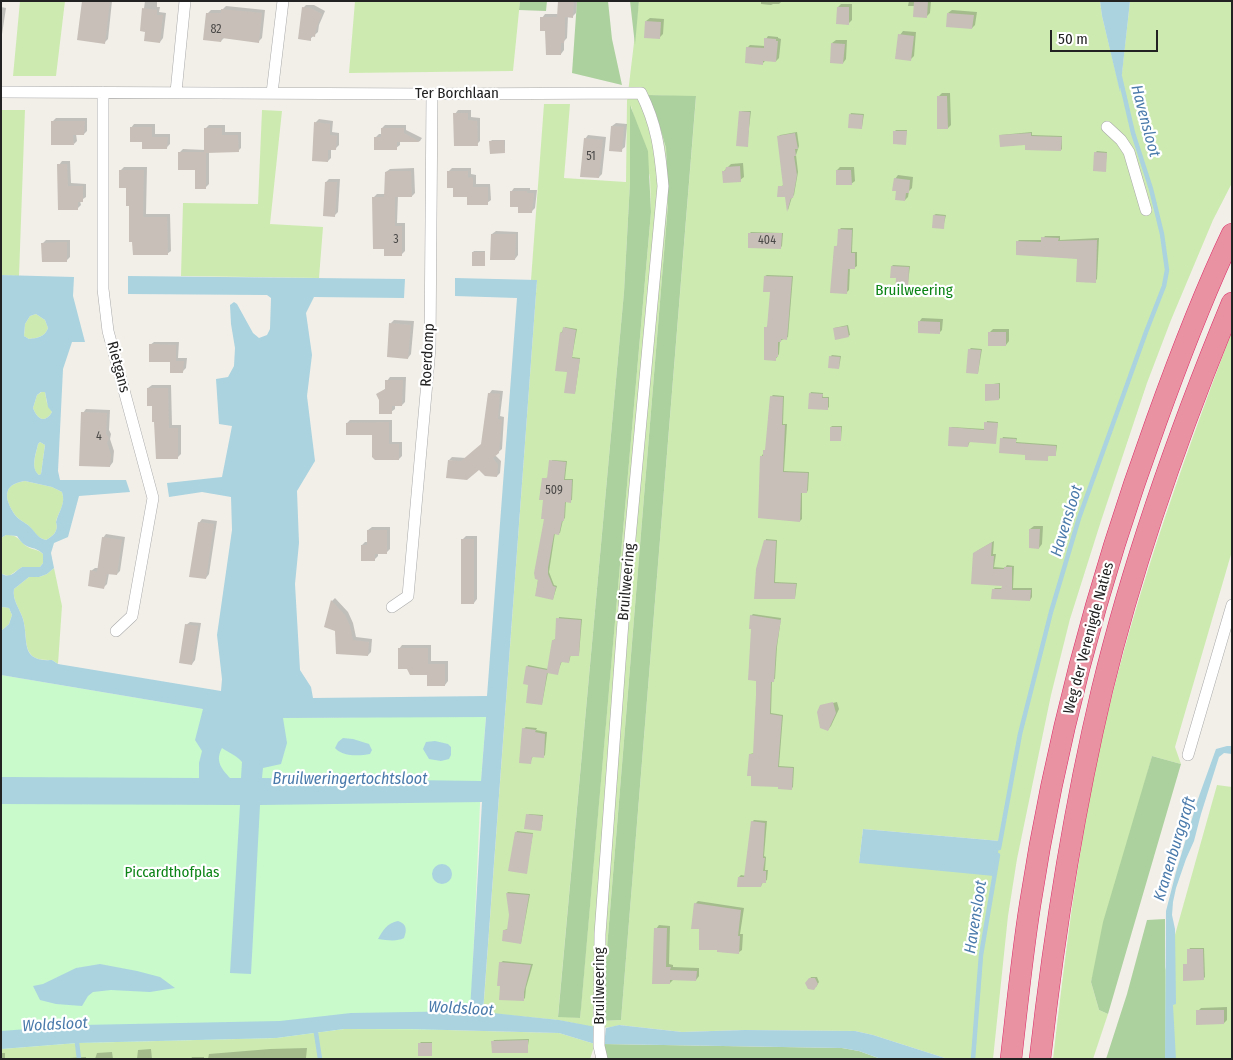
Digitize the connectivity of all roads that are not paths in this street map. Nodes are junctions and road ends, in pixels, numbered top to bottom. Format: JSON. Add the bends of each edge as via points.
{"nodes":[{"id":1,"x":185,"y":1,"type":"edge"},
{"id":2,"x":283,"y":1,"type":"edge"},
{"id":3,"x":1,"y":92,"type":"edge"},
{"id":4,"x":103,"y":92,"type":"junction"},
{"id":5,"x":176,"y":92,"type":"junction"},
{"id":6,"x":272,"y":93,"type":"junction"},
{"id":7,"x":642,"y":93,"type":"joint"},
{"id":8,"x":432,"y":94,"type":"junction"},
{"id":9,"x":1107,"y":127,"type":"dead end"},
{"id":10,"x":1146,"y":210,"type":"dead end"},
{"id":11,"x":1232,"y":234,"type":"edge"},
{"id":12,"x":1232,"y":303,"type":"edge"},
{"id":13,"x":1232,"y":605,"type":"edge"},
{"id":14,"x":392,"y":607,"type":"dead end"},
{"id":15,"x":116,"y":631,"type":"dead end"},
{"id":16,"x":1188,"y":755,"type":"dead end"},
{"id":17,"x":602,"y":1059,"type":"edge"},
{"id":18,"x":1011,"y":1059,"type":"edge"},
{"id":19,"x":1040,"y":1059,"type":"edge"}],
"edges":[{"from":1,"to":5,"type":"street"},
{"from":2,"to":6,"type":"street"},
{"from":3,"to":4,"type":"street","name":"Ter Borchlaan"},
{"from":4,"to":5,"type":"street","name":"Ter Borchlaan"},
{"from":4,"to":15,"type":"street","name":"Rietgans","via":[[103,289],[108,331],[153,498],[132,616]]},
{"from":5,"to":6,"type":"street","name":"Ter Borchlaan"},
{"from":6,"to":8,"type":"street","name":"Ter Borchlaan"},
{"from":7,"to":8,"type":"street","name":"Ter Borchlaan"},
{"from":7,"to":17,"type":"street","name":"Bruilweering","via":[[652,114],[660,146],[663,186],[626,591],[600,934],[599,1046]]},
{"from":8,"to":14,"type":"street","name":"Roerdomp","via":[[430,348],[408,596]]},
{"from":9,"to":10,"type":"street","via":[[1129,152]]},
{"from":11,"to":18,"type":"highway","name":"Weg der Verenigde Naties","via":[[1171,379],[1129,496],[1100,594],[1047,812],[1030,904]]},
{"from":12,"to":19,"type":"highway","name":"Weg der Verenigde Naties","via":[[1169,465],[1102,690],[1061,893]]},
{"from":13,"to":16,"type":"street"}]}
